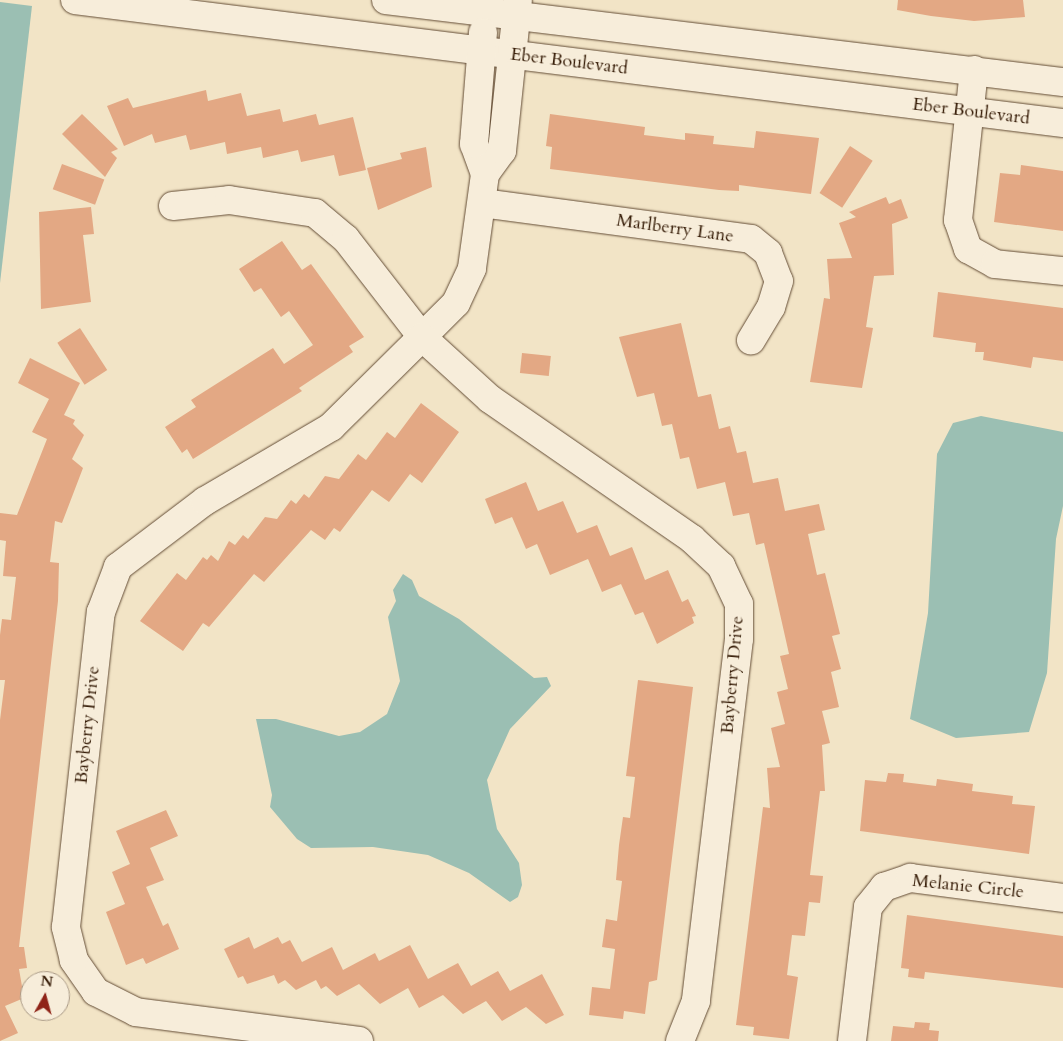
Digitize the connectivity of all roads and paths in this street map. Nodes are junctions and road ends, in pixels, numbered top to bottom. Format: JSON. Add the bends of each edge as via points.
{"nodes":[{"id":1,"x":75,"y":0,"type":"edge"},
{"id":2,"x":386,"y":0,"type":"edge"},
{"id":3,"x":485,"y":6,"type":"edge"},
{"id":4,"x":517,"y":8,"type":"edge"},
{"id":5,"x":481,"y":51,"type":"junction"},
{"id":6,"x":516,"y":55,"type":"junction"},
{"id":7,"x":974,"y":70,"type":"junction"},
{"id":8,"x":1063,"y":82,"type":"edge"},
{"id":9,"x":968,"y":111,"type":"junction"},
{"id":10,"x":1063,"y":123,"type":"edge"},
{"id":11,"x":485,"y":174,"type":"junction"},
{"id":12,"x":482,"y":204,"type":"junction"},
{"id":13,"x":174,"y":206,"type":"dead end"},
{"id":14,"x":1063,"y":271,"type":"edge"},
{"id":15,"x":422,"y":337,"type":"junction"},
{"id":16,"x":751,"y":340,"type":"dead end"},
{"id":17,"x":1063,"y":898,"type":"edge"},
{"id":18,"x":359,"y":1041,"type":"edge"},
{"id":19,"x":680,"y":1041,"type":"edge"},
{"id":20,"x":852,"y":1041,"type":"edge"}],
"edges":[{"from":1,"to":5,"type":"street","name":"Eber Boulevard"},
{"from":2,"to":3,"type":"street"},
{"from":3,"to":4,"type":"street"},
{"from":3,"to":5,"type":"street","name":"Bayberry Drive"},
{"from":4,"to":6,"type":"street"},
{"from":4,"to":7,"type":"street"},
{"from":5,"to":6,"type":"street","name":"Eber Boulevard"},
{"from":5,"to":11,"type":"street","name":"Bayberry Drive","via":[[474,144]]},
{"from":6,"to":9,"type":"street","name":"Eber Boulevard"},
{"from":6,"to":11,"type":"street","via":[[502,151]]},
{"from":7,"to":8,"type":"street"},
{"from":7,"to":9,"type":"street"},
{"from":9,"to":10,"type":"street","name":"Eber Boulevard"},
{"from":9,"to":14,"type":"street","via":[[958,220],[968,249],[995,264]]},
{"from":11,"to":12,"type":"street","name":"Bayberry Drive"},
{"from":12,"to":15,"type":"street","name":"Bayberry Drive","via":[[472,268],[456,303]]},
{"from":12,"to":16,"type":"street","name":"Marlberry Lane","via":[[751,239],[768,253],[779,281],[771,307]]},
{"from":13,"to":15,"type":"street","via":[[229,200],[315,213],[346,239]]},
{"from":15,"to":18,"type":"street","name":"Bayberry Drive","via":[[331,427],[205,501],[118,567],[101,612],[66,927],[74,960],[96,992],[136,1012]]},
{"from":15,"to":19,"type":"street","name":"Bayberry Drive","via":[[490,399],[692,539],[721,566],[739,604],[739,639],[696,1001]]},
{"from":17,"to":20,"type":"street","name":"Melanie Circle","via":[[910,878],[884,887],[868,907]]}]}
